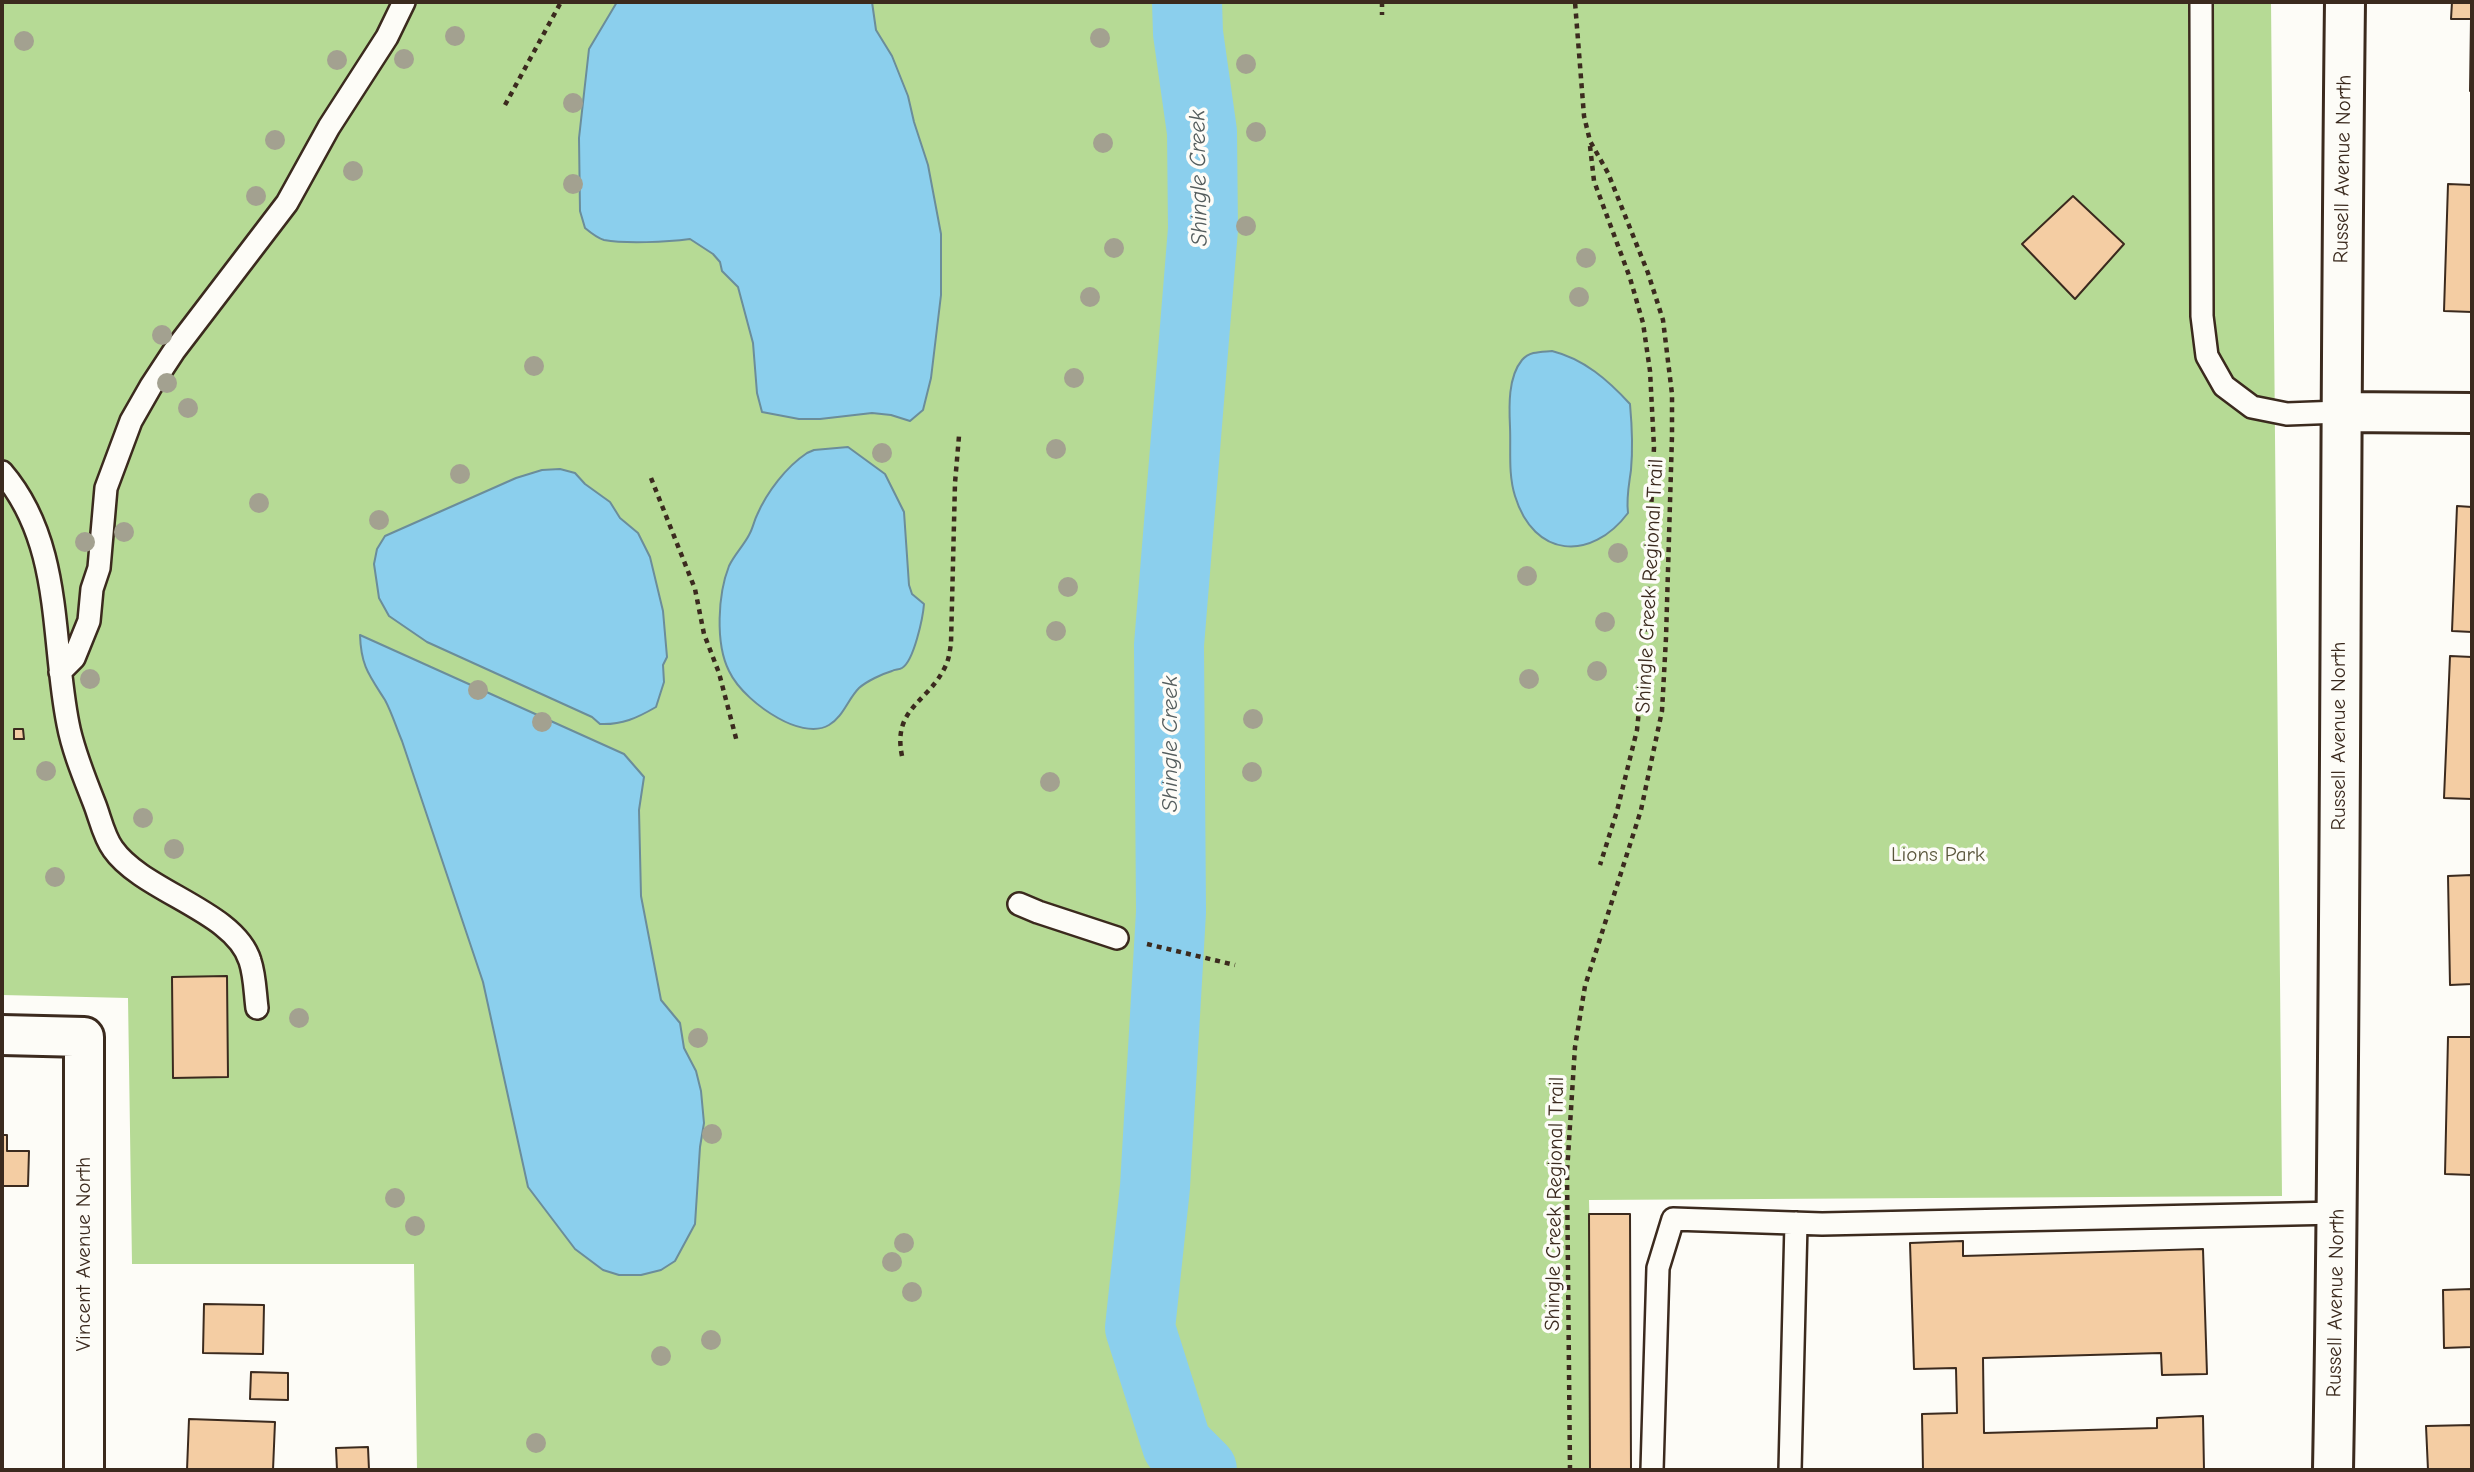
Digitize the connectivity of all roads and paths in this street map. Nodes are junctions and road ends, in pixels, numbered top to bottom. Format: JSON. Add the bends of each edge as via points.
{"nodes":[{"id":1,"x":404,"y":2,"type":"edge"},
{"id":2,"x":561,"y":2,"type":"edge"},
{"id":3,"x":1382,"y":2,"type":"edge"},
{"id":4,"x":1575,"y":2,"type":"edge"},
{"id":5,"x":2202,"y":2,"type":"edge"},
{"id":6,"x":2345,"y":2,"type":"edge"},
{"id":7,"x":1382,"y":15,"type":"dead end"},
{"id":8,"x":505,"y":105,"type":"dead end"},
{"id":9,"x":1590,"y":141,"type":"junction"},
{"id":10,"x":2340,"y":412,"type":"junction"},
{"id":11,"x":2472,"y":413,"type":"edge"},
{"id":12,"x":959,"y":436,"type":"dead end"},
{"id":13,"x":2,"y":472,"type":"edge"},
{"id":14,"x":652,"y":478,"type":"dead end"},
{"id":15,"x":61,"y":672,"type":"junction"},
{"id":16,"x":737,"y":742,"type":"dead end"},
{"id":17,"x":902,"y":756,"type":"dead end"},
{"id":18,"x":1600,"y":865,"type":"dead end"},
{"id":19,"x":1019,"y":904,"type":"dead end"},
{"id":20,"x":1117,"y":938,"type":"joint"},
{"id":21,"x":1235,"y":965,"type":"dead end"},
{"id":22,"x":257,"y":1008,"type":"dead end"},
{"id":23,"x":2,"y":1035,"type":"edge"},
{"id":24,"x":2337,"y":1213,"type":"junction"},
{"id":25,"x":1796,"y":1223,"type":"junction"},
{"id":26,"x":84,"y":1470,"type":"edge"},
{"id":27,"x":1570,"y":1470,"type":"edge"},
{"id":28,"x":1652,"y":1470,"type":"edge"},
{"id":29,"x":1790,"y":1470,"type":"edge"},
{"id":30,"x":2333,"y":1470,"type":"edge"}],
"edges":[{"from":1,"to":15,"type":"lane","via":[[287,203],[174,351],[131,421],[106,488],[89,621],[74,658]]},
{"from":2,"to":8,"type":"path"},
{"from":3,"to":7,"type":"path"},
{"from":4,"to":9,"type":"path","name":"Shingle Creek Regional Trail"},
{"from":5,"to":10,"type":"lane","via":[[2202,316],[2207,356],[2224,386],[2252,407],[2287,414]]},
{"from":6,"to":10,"type":"street","name":"Russell Avenue North"},
{"from":9,"to":18,"type":"path","via":[[1594,180],[1643,324],[1654,447],[1637,730]]},
{"from":9,"to":27,"type":"path","name":"Shingle Creek Regional Trail","via":[[1624,212],[1663,320],[1672,436],[1662,711],[1640,810],[1585,986],[1575,1047],[1567,1172]]},
{"from":10,"to":11,"type":"street"},
{"from":10,"to":24,"type":"street","name":"Russell Avenue North"},
{"from":12,"to":17,"type":"path","via":[[951,643],[947,664],[903,724],[898,737]]},
{"from":13,"to":15,"type":"lane","via":[[29,515],[48,569]]},
{"from":14,"to":16,"type":"path","via":[[695,589]]},
{"from":15,"to":22,"type":"lane","via":[[68,726],[112,848],[133,869],[235,937],[250,959]]},
{"from":19,"to":20,"type":"lane"},
{"from":20,"to":21,"type":"path"},
{"from":23,"to":26,"type":"street","name":"Vincent Avenue North","via":[[84,1037]]},
{"from":24,"to":25,"type":"lane"},
{"from":24,"to":30,"type":"street","name":"Russell Avenue North"},
{"from":25,"to":28,"type":"lane","via":[[1673,1219],[1658,1268]]},
{"from":25,"to":29,"type":"lane"}]}
